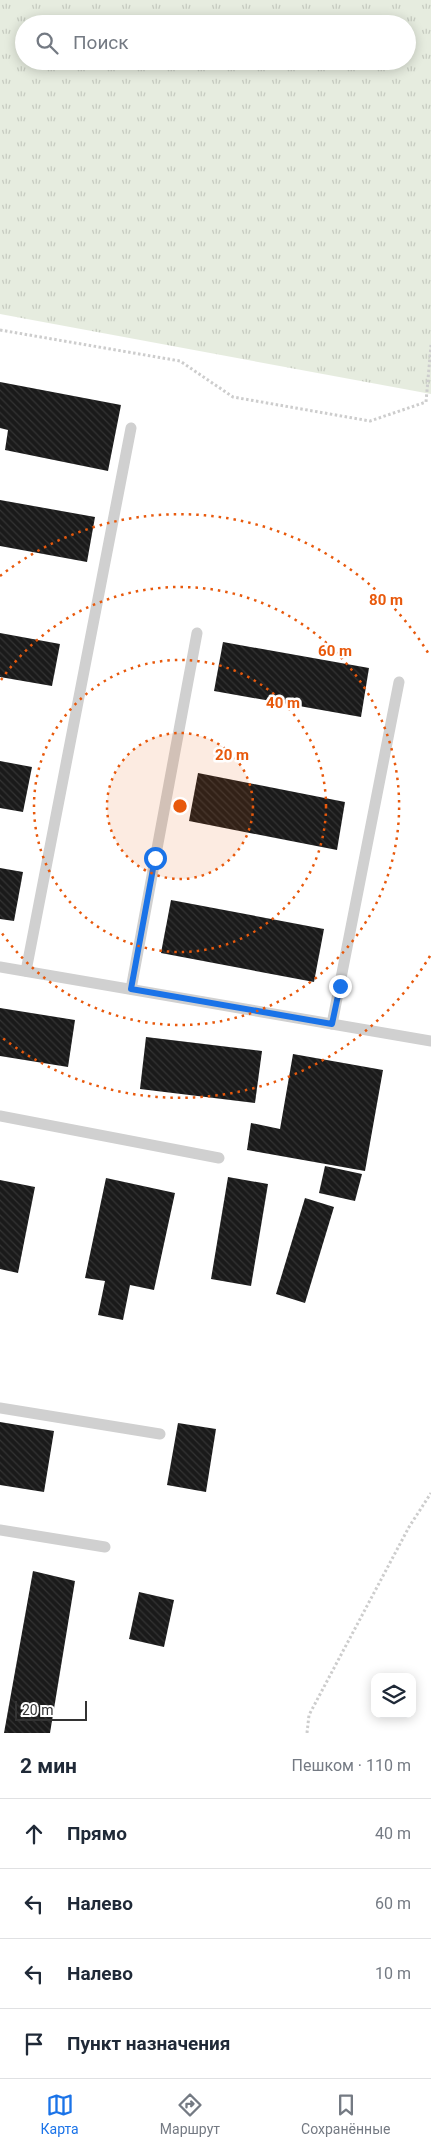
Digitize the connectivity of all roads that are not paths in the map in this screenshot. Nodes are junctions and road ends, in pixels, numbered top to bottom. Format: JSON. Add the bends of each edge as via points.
{"nodes":[{"id":1,"x":131,"y":428,"type":"dead end"},
{"id":2,"x":197,"y":633,"type":"dead end"},
{"id":3,"x":399,"y":682,"type":"dead end"},
{"id":4,"x":0,"y":967,"type":"edge"},
{"id":5,"x":26,"y":971,"type":"junction"},
{"id":6,"x":131,"y":989,"type":"junction"},
{"id":7,"x":332,"y":1024,"type":"junction"},
{"id":8,"x":431,"y":1041,"type":"edge"},
{"id":9,"x":0,"y":1116,"type":"edge"},
{"id":10,"x":219,"y":1158,"type":"dead end"},
{"id":11,"x":0,"y":1408,"type":"edge"},
{"id":12,"x":160,"y":1434,"type":"dead end"},
{"id":13,"x":0,"y":1530,"type":"edge"},
{"id":14,"x":106,"y":1546,"type":"dead end"}],
"edges":[{"from":1,"to":5,"type":"lane"},
{"from":2,"to":6,"type":"lane"},
{"from":3,"to":7,"type":"lane"},
{"from":4,"to":5,"type":"lane"},
{"from":5,"to":6,"type":"lane"},
{"from":6,"to":7,"type":"lane"},
{"from":7,"to":8,"type":"lane"},
{"from":9,"to":10,"type":"lane"},
{"from":11,"to":12,"type":"lane"},
{"from":13,"to":14,"type":"lane"}]}
